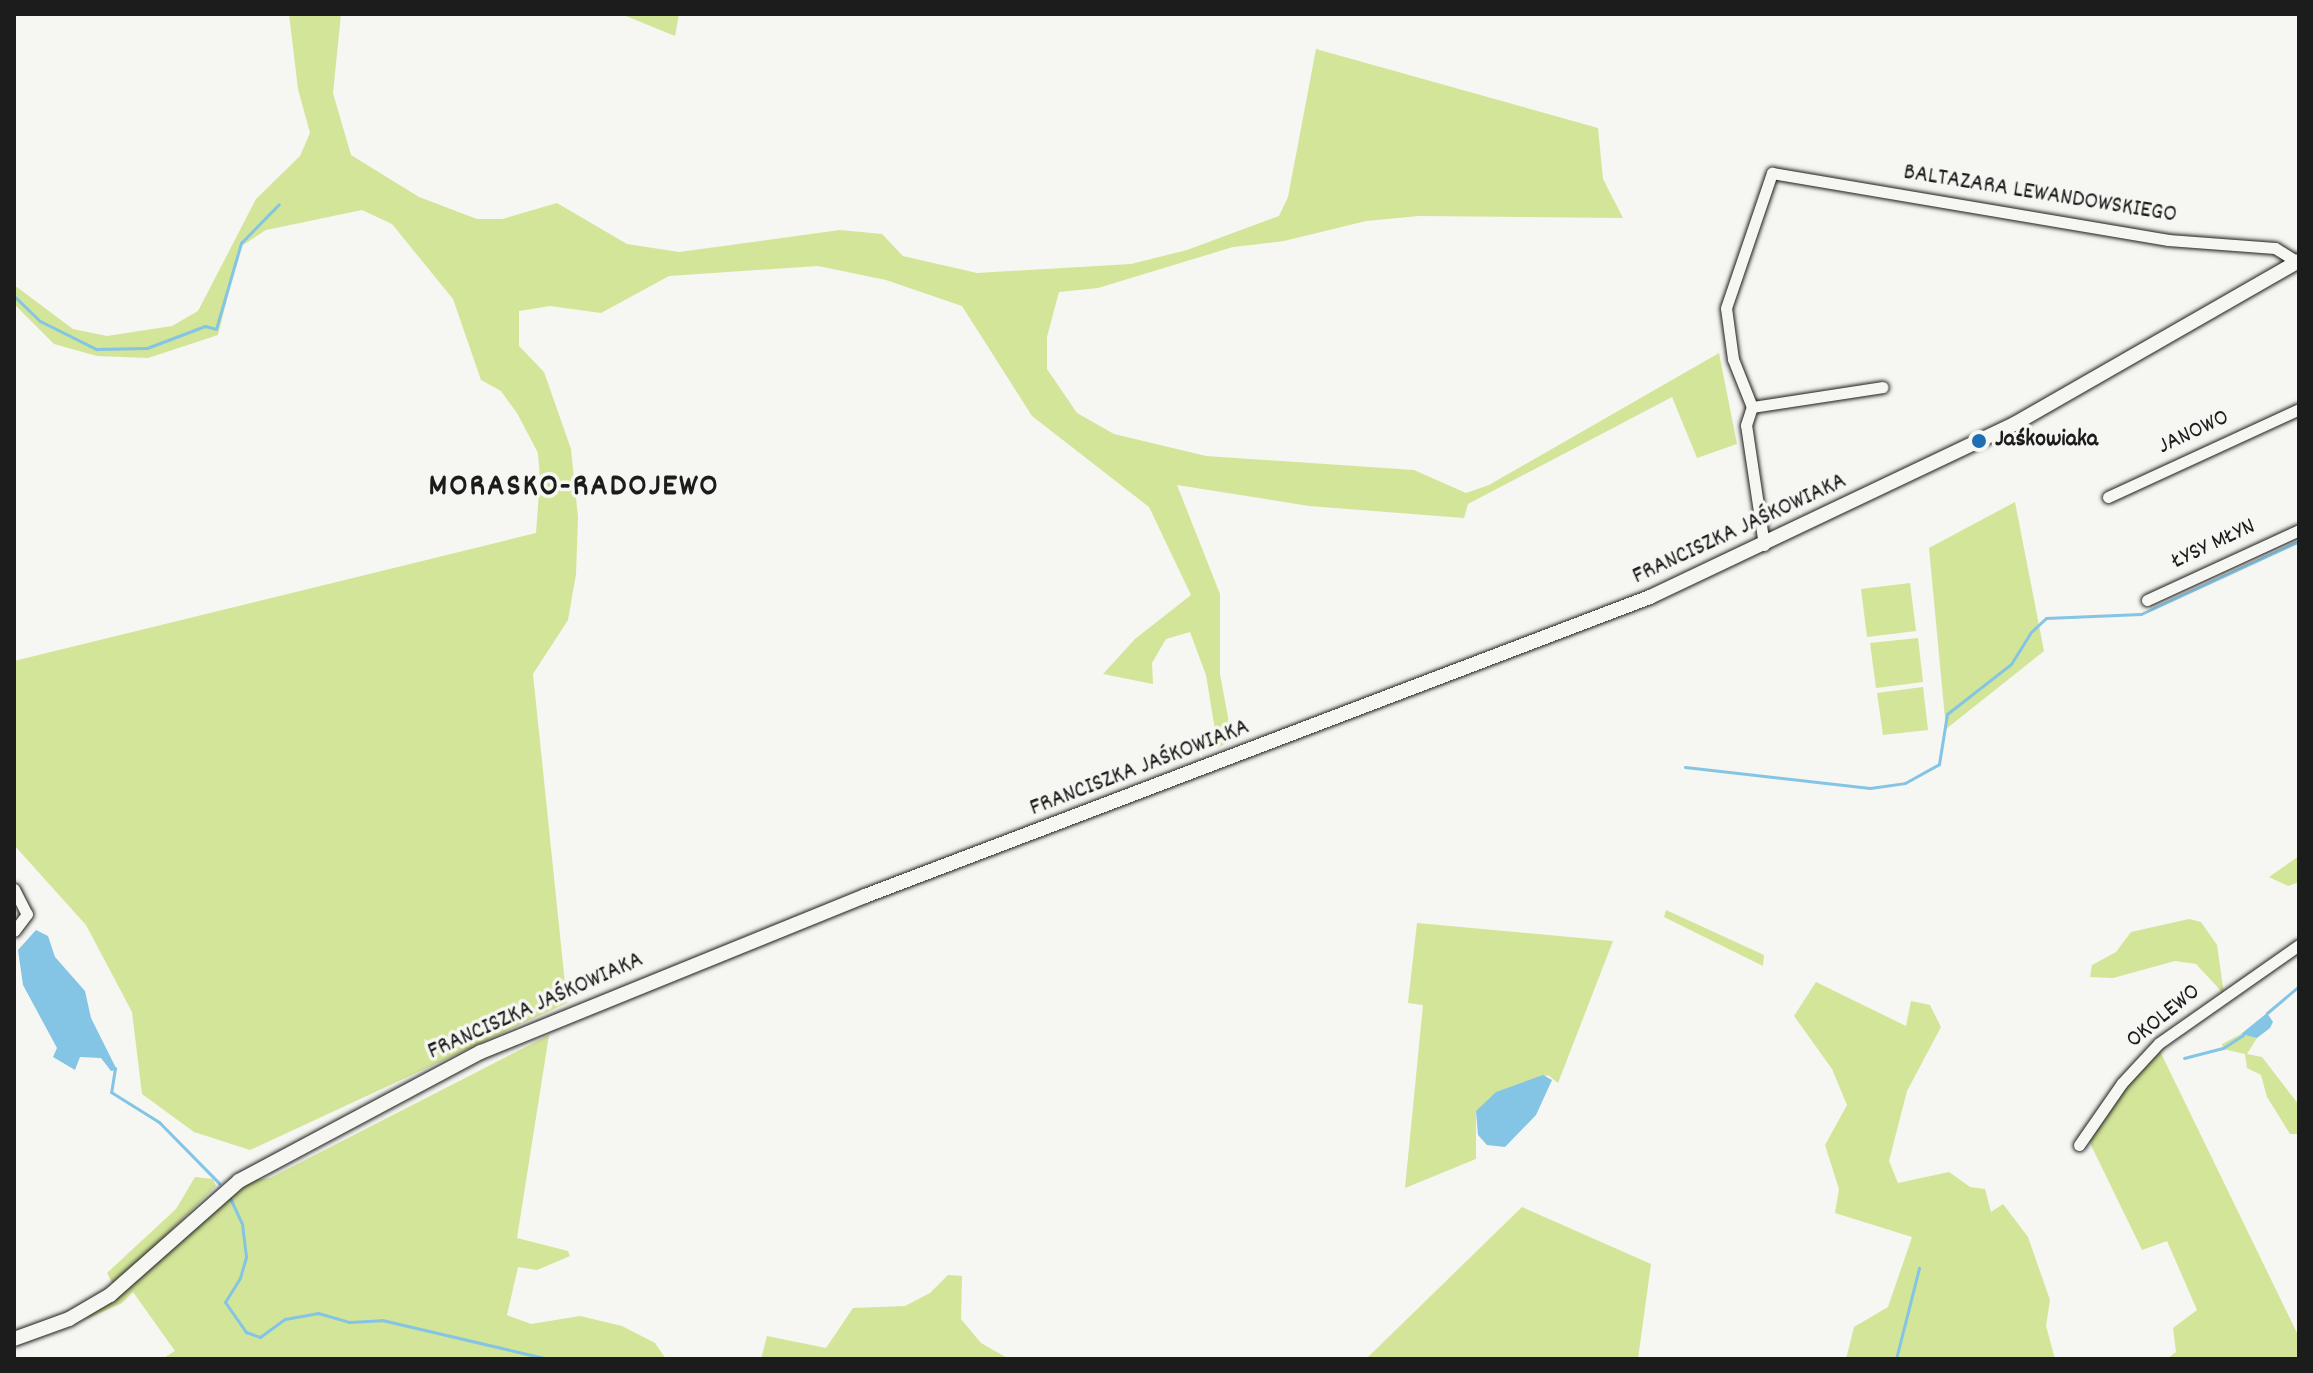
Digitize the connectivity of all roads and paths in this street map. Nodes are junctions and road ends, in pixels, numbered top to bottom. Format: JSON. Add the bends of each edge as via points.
{"nodes":[{"id":1,"x":2298,"y":262,"type":"edge"},
{"id":2,"x":1882,"y":387,"type":"dead end"},
{"id":3,"x":1752,"y":407,"type":"junction"},
{"id":4,"x":2299,"y":409,"type":"edge"},
{"id":5,"x":2108,"y":497,"type":"dead end"},
{"id":6,"x":2299,"y":530,"type":"edge"},
{"id":7,"x":1764,"y":545,"type":"junction"},
{"id":8,"x":2147,"y":600,"type":"dead end"},
{"id":9,"x":14,"y":889,"type":"edge"},
{"id":10,"x":14,"y":931,"type":"edge"},
{"id":11,"x":2299,"y":945,"type":"edge"},
{"id":12,"x":2079,"y":1145,"type":"dead end"},
{"id":13,"x":14,"y":1339,"type":"edge"}],
"edges":[{"from":1,"to":3,"type":"street","name":"BALTAZARA LEWANDOWSKIEGO","via":[[2275,248],[2168,240],[1772,173],[1726,308],[1733,359]]},
{"from":1,"to":7,"type":"street","name":"FRANCISZKA JAŚKOWIAKA","via":[[2047,407]]},
{"from":2,"to":3,"type":"street"},
{"from":3,"to":7,"type":"street","via":[[1746,425]]},
{"from":4,"to":5,"type":"street","name":"JANOWO"},
{"from":6,"to":8,"type":"street","name":"ŁYSY MŁYN"},
{"from":7,"to":13,"type":"street","name":"FRANCISZKA JAŚKOWIAKA","via":[[1562,633],[879,891],[494,1046],[239,1181],[110,1295],[69,1319]]},
{"from":9,"to":10,"type":"street","via":[[27,914]]},
{"from":11,"to":12,"type":"street","name":"OKOLEWO","via":[[2159,1043],[2122,1083]]}]}
